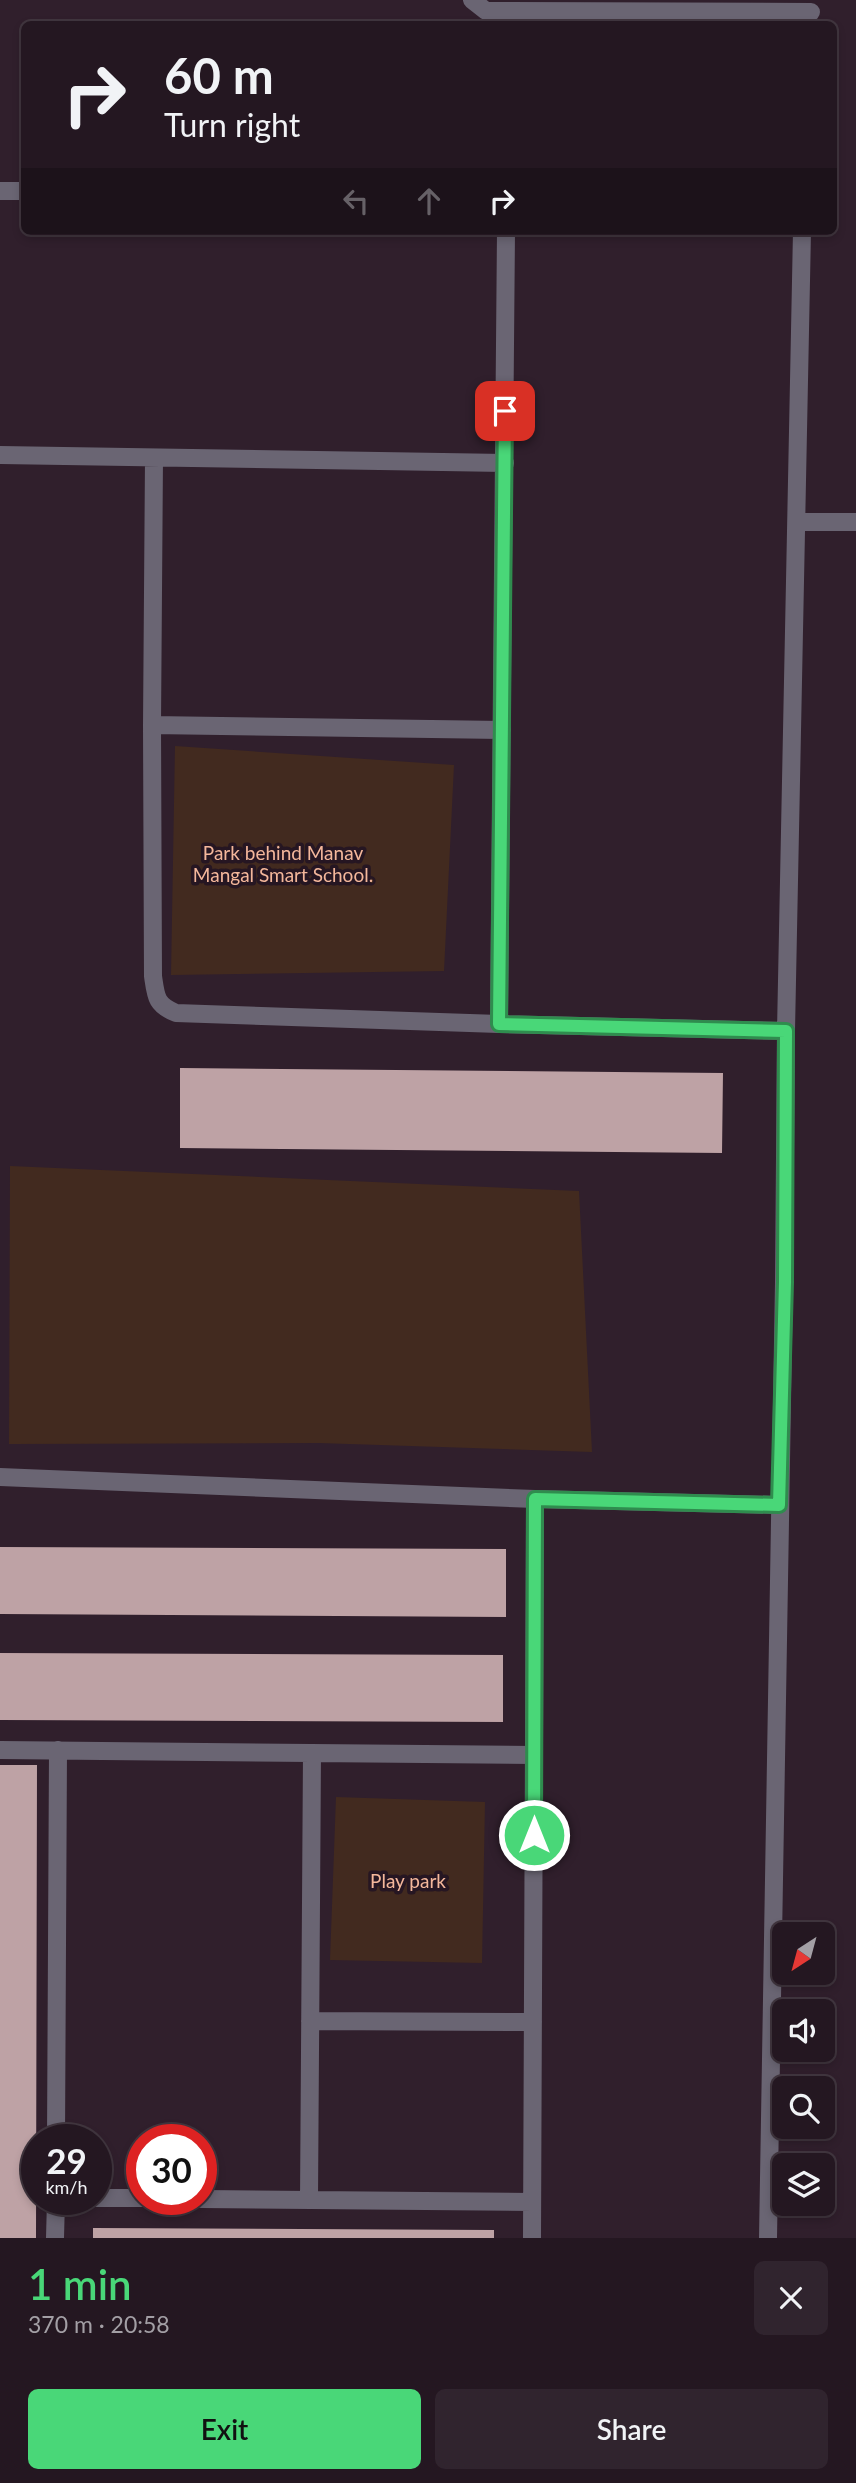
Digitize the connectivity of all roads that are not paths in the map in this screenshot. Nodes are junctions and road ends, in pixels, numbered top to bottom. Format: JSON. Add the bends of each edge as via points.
{"nodes":[{"id":1,"x":472,"y":0,"type":"edge"},
{"id":2,"x":613,"y":6,"type":"edge"},
{"id":3,"x":811,"y":12,"type":"edge"},
{"id":4,"x":0,"y":191,"type":"edge"},
{"id":5,"x":21,"y":191,"type":"edge"},
{"id":6,"x":506,"y":235,"type":"edge"},
{"id":7,"x":802,"y":235,"type":"edge"},
{"id":8,"x":0,"y":455,"type":"edge"},
{"id":9,"x":154,"y":458,"type":"junction"},
{"id":10,"x":505,"y":463,"type":"junction"},
{"id":11,"x":798,"y":522,"type":"junction"},
{"id":12,"x":856,"y":522,"type":"edge"},
{"id":13,"x":152,"y":725,"type":"junction"},
{"id":14,"x":502,"y":730,"type":"junction"},
{"id":15,"x":499,"y":1024,"type":"junction"},
{"id":16,"x":786,"y":1031,"type":"junction"},
{"id":17,"x":0,"y":1477,"type":"edge"},
{"id":18,"x":535,"y":1499,"type":"junction"},
{"id":19,"x":779,"y":1505,"type":"junction"},
{"id":20,"x":0,"y":1750,"type":"edge"},
{"id":21,"x":58,"y":1750,"type":"junction"},
{"id":22,"x":312,"y":1753,"type":"junction"},
{"id":23,"x":534,"y":1755,"type":"junction"},
{"id":24,"x":310,"y":2021,"type":"junction"},
{"id":25,"x":533,"y":2022,"type":"junction"},
{"id":26,"x":56,"y":2124,"type":"edge"},
{"id":27,"x":217,"y":2199,"type":"edge"},
{"id":28,"x":309,"y":2200,"type":"junction"},
{"id":29,"x":532,"y":2202,"type":"junction"},
{"id":30,"x":55,"y":2215,"type":"edge"},
{"id":31,"x":55,"y":2238,"type":"edge"},
{"id":32,"x":532,"y":2238,"type":"edge"},
{"id":33,"x":768,"y":2238,"type":"edge"}],
"edges":[{"from":1,"to":2,"type":"street","via":[[486,12]]},
{"from":2,"to":3,"type":"street"},
{"from":4,"to":5,"type":"street"},
{"from":6,"to":10,"type":"street"},
{"from":7,"to":11,"type":"street"},
{"from":8,"to":9,"type":"street"},
{"from":9,"to":10,"type":"street"},
{"from":9,"to":13,"type":"street"},
{"from":10,"to":14,"type":"street"},
{"from":11,"to":12,"type":"street"},
{"from":11,"to":16,"type":"street"},
{"from":13,"to":14,"type":"street"},
{"from":13,"to":15,"type":"street","via":[[153,976],[156,998],[165,1009],[176,1013]]},
{"from":14,"to":15,"type":"street"},
{"from":15,"to":16,"type":"street"},
{"from":16,"to":19,"type":"street"},
{"from":17,"to":18,"type":"street"},
{"from":18,"to":19,"type":"street"},
{"from":18,"to":23,"type":"street"},
{"from":19,"to":33,"type":"street"},
{"from":20,"to":21,"type":"street"},
{"from":21,"to":22,"type":"street"},
{"from":21,"to":26,"type":"street"},
{"from":22,"to":23,"type":"street"},
{"from":22,"to":24,"type":"street"},
{"from":23,"to":25,"type":"street"},
{"from":24,"to":25,"type":"street"},
{"from":24,"to":28,"type":"street"},
{"from":25,"to":29,"type":"street"},
{"from":27,"to":28,"type":"street"},
{"from":28,"to":29,"type":"street"},
{"from":29,"to":32,"type":"street"},
{"from":30,"to":31,"type":"street"}]}
